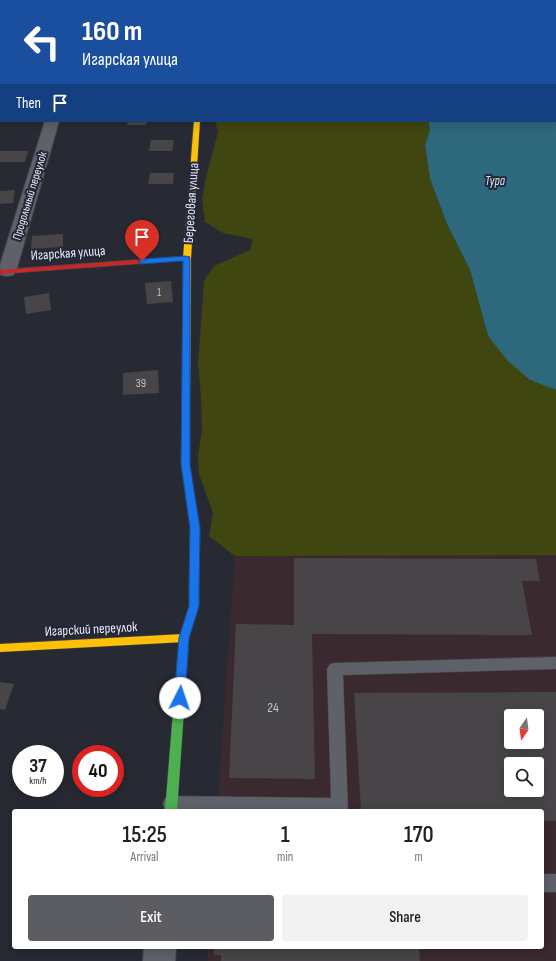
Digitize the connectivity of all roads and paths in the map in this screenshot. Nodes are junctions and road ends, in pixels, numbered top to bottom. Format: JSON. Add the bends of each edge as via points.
{"nodes":[{"id":1,"x":52,"y":122,"type":"edge"},
{"id":2,"x":197,"y":122,"type":"edge"},
{"id":3,"x":186,"y":258,"type":"junction"},
{"id":4,"x":3,"y":272,"type":"edge"},
{"id":5,"x":184,"y":638,"type":"junction"},
{"id":6,"x":0,"y":648,"type":"edge"},
{"id":7,"x":556,"y":664,"type":"edge"},
{"id":8,"x":171,"y":807,"type":"edge"},
{"id":9,"x":340,"y":808,"type":"edge"},
{"id":10,"x":544,"y":883,"type":"edge"},
{"id":11,"x":556,"y":883,"type":"edge"},
{"id":12,"x":160,"y":949,"type":"edge"},
{"id":13,"x":159,"y":961,"type":"edge"}],
"edges":[{"from":1,"to":4,"type":"street","name":"Продольный переулок"},
{"from":2,"to":3,"type":"street","name":"Береговая улица"},
{"from":3,"to":4,"type":"street","name":"Игарская улица"},
{"from":3,"to":5,"type":"street","name":"Береговая улица","via":[[185,464],[195,528],[194,606]]},
{"from":5,"to":6,"type":"street","name":"Игарский переулок"},
{"from":5,"to":8,"type":"street","name":"Береговая улица"},
{"from":7,"to":9,"type":"lane","via":[[335,669]]},
{"from":8,"to":9,"type":"lane"},
{"from":10,"to":11,"type":"lane"},
{"from":12,"to":13,"type":"street"}]}
